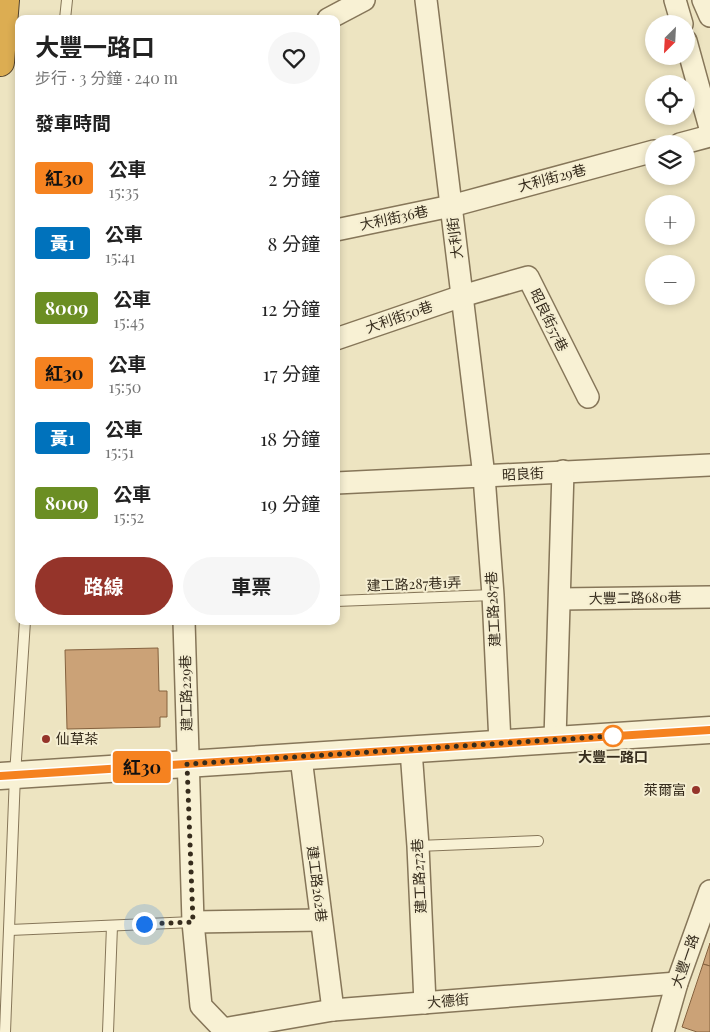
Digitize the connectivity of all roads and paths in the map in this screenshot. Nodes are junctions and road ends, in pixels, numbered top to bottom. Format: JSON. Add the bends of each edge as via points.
{"nodes":[{"id":1,"x":5,"y":0,"type":"edge"},
{"id":2,"x":67,"y":0,"type":"edge"},
{"id":3,"x":364,"y":0,"type":"edge"},
{"id":4,"x":426,"y":0,"type":"edge"},
{"id":5,"x":675,"y":0,"type":"edge"},
{"id":6,"x":703,"y":0,"type":"edge"},
{"id":7,"x":65,"y":15,"type":"edge"},
{"id":8,"x":336,"y":15,"type":"edge"},
{"id":9,"x":679,"y":15,"type":"edge"},
{"id":10,"x":710,"y":16,"type":"edge"},
{"id":11,"x":0,"y":62,"type":"edge"},
{"id":12,"x":693,"y":65,"type":"edge"},
{"id":13,"x":710,"y":128,"type":"edge"},
{"id":14,"x":710,"y":136,"type":"edge"},
{"id":15,"x":695,"y":140,"type":"edge"},
{"id":16,"x":645,"y":153,"type":"edge"},
{"id":17,"x":451,"y":206,"type":"junction"},
{"id":18,"x":340,"y":229,"type":"edge"},
{"id":19,"x":462,"y":296,"type":"junction"},
{"id":20,"x":340,"y":338,"type":"edge"},
{"id":21,"x":588,"y":397,"type":"dead end"},
{"id":22,"x":710,"y":465,"type":"edge"},
{"id":23,"x":563,"y":471,"type":"junction"},
{"id":24,"x":484,"y":476,"type":"junction"},
{"id":25,"x":340,"y":483,"type":"edge"},
{"id":26,"x":493,"y":594,"type":"junction"},
{"id":27,"x":710,"y":597,"type":"edge"},
{"id":28,"x":560,"y":599,"type":"junction"},
{"id":29,"x":340,"y":601,"type":"edge"},
{"id":30,"x":25,"y":625,"type":"edge"},
{"id":31,"x":184,"y":625,"type":"edge"},
{"id":32,"x":710,"y":730,"type":"edge"},
{"id":33,"x":555,"y":739,"type":"junction"},
{"id":34,"x":500,"y":743,"type":"junction"},
{"id":35,"x":411,"y":750,"type":"junction"},
{"id":36,"x":301,"y":758,"type":"junction"},
{"id":37,"x":187,"y":764,"type":"junction"},
{"id":38,"x":7,"y":775,"type":"edge"},
{"id":39,"x":538,"y":841,"type":"dead end"},
{"id":40,"x":418,"y":846,"type":"junction"},
{"id":41,"x":710,"y":891,"type":"edge"},
{"id":42,"x":321,"y":920,"type":"junction"},
{"id":43,"x":193,"y":922,"type":"junction"},
{"id":44,"x":112,"y":926,"type":"junction"},
{"id":45,"x":10,"y":930,"type":"junction"},
{"id":46,"x":677,"y":983,"type":"junction"},
{"id":47,"x":425,"y":1003,"type":"junction"},
{"id":48,"x":333,"y":1010,"type":"junction"},
{"id":49,"x":223,"y":1030,"type":"edge"},
{"id":50,"x":5,"y":1032,"type":"edge"},
{"id":51,"x":108,"y":1032,"type":"edge"},
{"id":52,"x":663,"y":1032,"type":"edge"}],
"edges":[{"from":1,"to":11,"type":"highway"},
{"from":2,"to":7,"type":"lane"},
{"from":3,"to":8,"type":"street"},
{"from":4,"to":17,"type":"street","name":"大利街"},
{"from":5,"to":9,"type":"street"},
{"from":6,"to":10,"type":"street"},
{"from":12,"to":13,"type":"street"},
{"from":14,"to":15,"type":"street"},
{"from":16,"to":17,"type":"street","name":"大利街29巷"},
{"from":17,"to":18,"type":"street","name":"大利街36巷"},
{"from":17,"to":19,"type":"street","name":"大利街"},
{"from":19,"to":20,"type":"street","name":"大利街50巷"},
{"from":19,"to":21,"type":"street","name":"昭良街57巷","via":[[528,277]]},
{"from":19,"to":24,"type":"street","name":"大利街"},
{"from":22,"to":23,"type":"street","name":"昭良街"},
{"from":23,"to":24,"type":"street","name":"昭良街"},
{"from":23,"to":28,"type":"street"},
{"from":24,"to":25,"type":"street","name":"昭良街"},
{"from":24,"to":26,"type":"street","name":"建工路287巷"},
{"from":26,"to":29,"type":"lane","name":"建工路287巷1弄"},
{"from":26,"to":34,"type":"street","name":"建工路287巷"},
{"from":27,"to":28,"type":"street","name":"大豐二路680巷"},
{"from":28,"to":33,"type":"street"},
{"from":30,"to":38,"type":"lane"},
{"from":31,"to":37,"type":"street","name":"建工路229巷"},
{"from":32,"to":33,"type":"street"},
{"from":33,"to":34,"type":"street"},
{"from":34,"to":35,"type":"street"},
{"from":35,"to":36,"type":"street"},
{"from":35,"to":40,"type":"street","name":"建工路272巷"},
{"from":36,"to":37,"type":"street"},
{"from":36,"to":42,"type":"street","name":"建工路262巷"},
{"from":37,"to":38,"type":"street"},
{"from":37,"to":43,"type":"street","name":"建工路229巷"},
{"from":38,"to":45,"type":"lane"},
{"from":39,"to":40,"type":"lane"},
{"from":40,"to":47,"type":"street","name":"建工路272巷"},
{"from":41,"to":46,"type":"street","name":"大豐一路"},
{"from":42,"to":43,"type":"street"},
{"from":42,"to":48,"type":"street","name":"建工路262巷"},
{"from":43,"to":44,"type":"lane"},
{"from":43,"to":49,"type":"street","name":"建工路229巷","via":[[201,1006]]},
{"from":44,"to":45,"type":"lane"},
{"from":44,"to":51,"type":"lane"},
{"from":45,"to":50,"type":"lane"},
{"from":46,"to":47,"type":"street","name":"大德街"},
{"from":46,"to":52,"type":"street","name":"大豐一路"},
{"from":47,"to":48,"type":"street","name":"大德街"},
{"from":48,"to":49,"type":"street","name":"大德街"}]}
